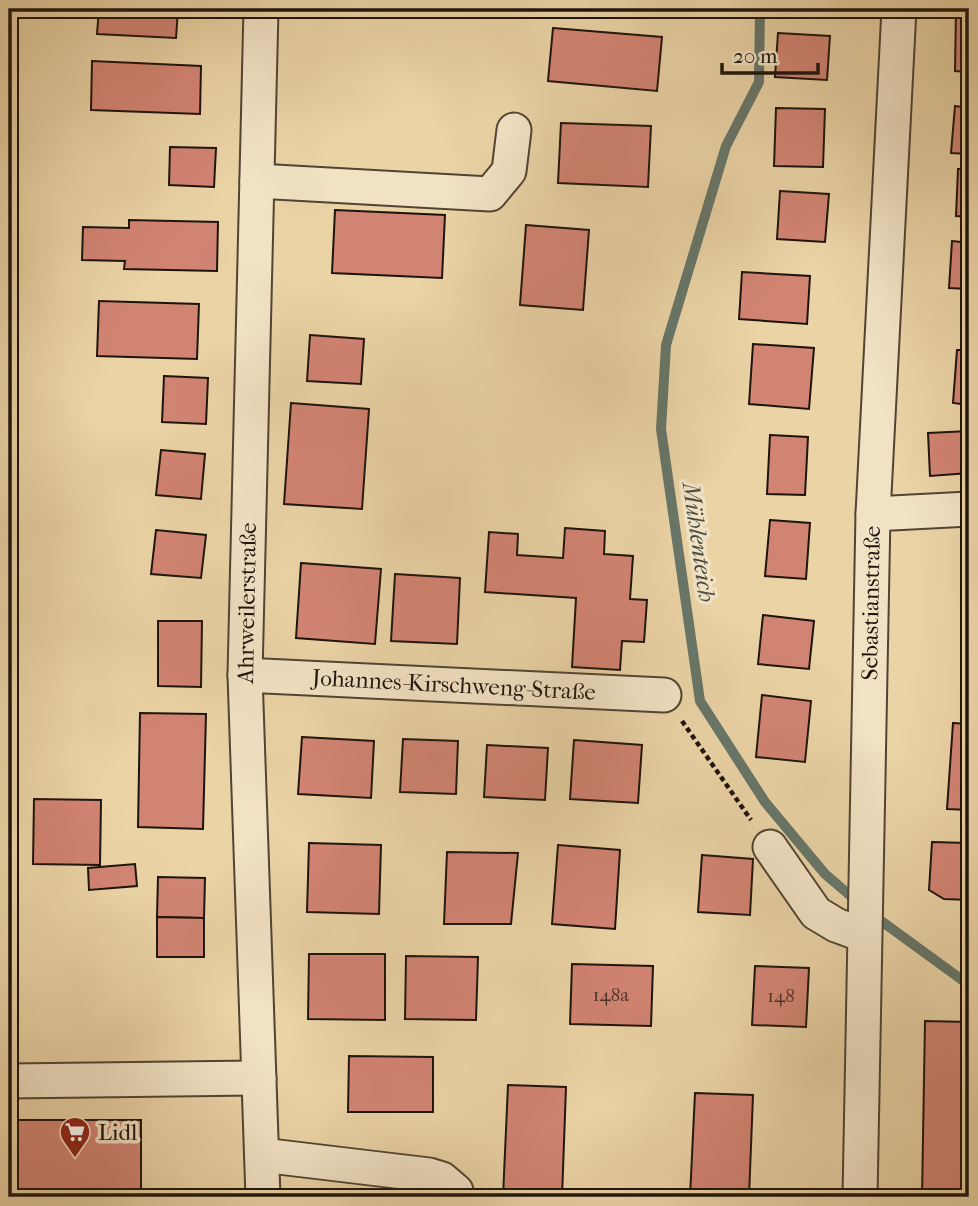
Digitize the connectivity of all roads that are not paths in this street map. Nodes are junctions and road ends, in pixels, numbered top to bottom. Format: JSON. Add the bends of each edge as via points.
{"nodes":[{"id":1,"x":261,"y":9,"type":"edge"},
{"id":2,"x":899,"y":9,"type":"edge"},
{"id":3,"x":514,"y":130,"type":"dead end"},
{"id":4,"x":257,"y":181,"type":"junction"},
{"id":5,"x":969,"y":509,"type":"edge"},
{"id":6,"x":873,"y":514,"type":"junction"},
{"id":7,"x":244,"y":675,"type":"junction"},
{"id":8,"x":664,"y":695,"type":"road end"},
{"id":9,"x":770,"y":847,"type":"road end"},
{"id":10,"x":864,"y":917,"type":"junction"},
{"id":11,"x":259,"y":1078,"type":"junction"},
{"id":12,"x":9,"y":1081,"type":"edge"},
{"id":13,"x":262,"y":1155,"type":"junction"},
{"id":14,"x":263,"y":1197,"type":"edge"},
{"id":15,"x":456,"y":1197,"type":"edge"},
{"id":16,"x":860,"y":1197,"type":"edge"}],
"edges":[{"from":1,"to":4,"type":"street","name":"Ahrweilerstraße"},
{"from":2,"to":6,"type":"street","name":"Sebastianstraße"},
{"from":3,"to":4,"type":"street","via":[[509,171],[490,194]]},
{"from":4,"to":7,"type":"street","name":"Ahrweilerstraße"},
{"from":5,"to":6,"type":"street"},
{"from":6,"to":10,"type":"street","name":"Sebastianstraße"},
{"from":7,"to":8,"type":"street","name":"Johannes-Kirschweng-Straße"},
{"from":7,"to":11,"type":"street","name":"Ahrweilerstraße"},
{"from":9,"to":10,"type":"street","via":[[816,913],[836,925]]},
{"from":10,"to":16,"type":"street","name":"Sebastianstraße"},
{"from":11,"to":12,"type":"street"},
{"from":11,"to":13,"type":"street","name":"Ahrweilerstraße"},
{"from":13,"to":14,"type":"street","name":"Ahrweilerstraße"},
{"from":13,"to":15,"type":"street","via":[[429,1175],[442,1179],[456,1191]]}]}
